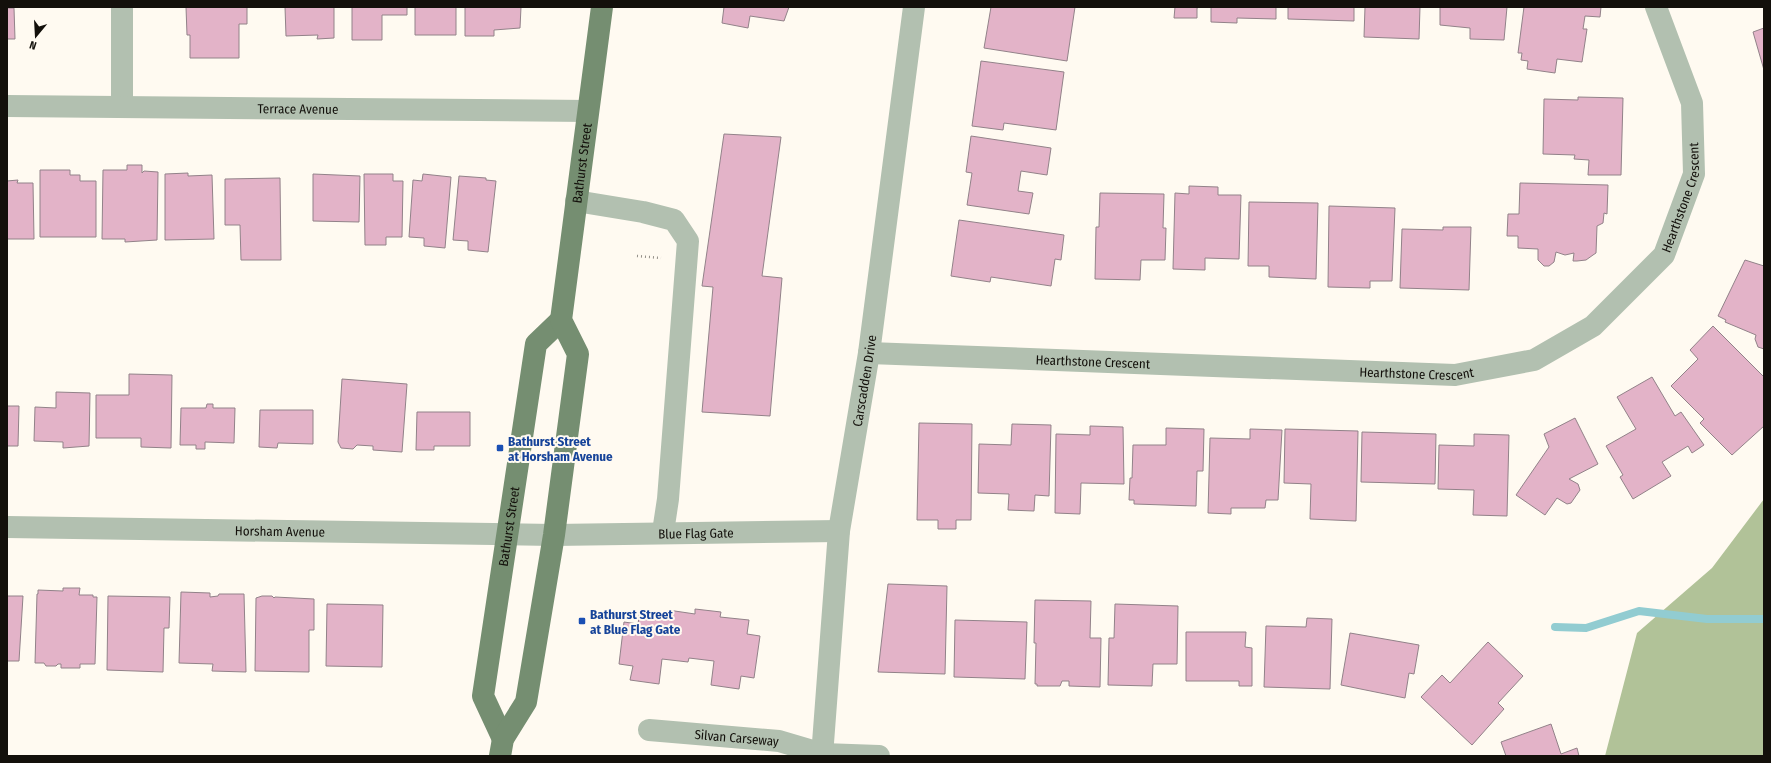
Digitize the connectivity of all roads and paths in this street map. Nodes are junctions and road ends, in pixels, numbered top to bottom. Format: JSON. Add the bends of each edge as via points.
{"nodes":[{"id":1,"x":122,"y":7,"type":"edge"},
{"id":2,"x":602,"y":7,"type":"edge"},
{"id":3,"x":914,"y":7,"type":"edge"},
{"id":4,"x":1656,"y":7,"type":"edge"},
{"id":5,"x":7,"y":106,"type":"edge"},
{"id":6,"x":122,"y":108,"type":"junction"},
{"id":7,"x":588,"y":111,"type":"junction"},
{"id":8,"x":576,"y":201,"type":"junction"},
{"id":9,"x":561,"y":320,"type":"junction"},
{"id":10,"x":869,"y":352,"type":"junction"},
{"id":11,"x":7,"y":527,"type":"edge"},
{"id":12,"x":839,"y":531,"type":"junction"},
{"id":13,"x":663,"y":532,"type":"junction"},
{"id":14,"x":508,"y":534,"type":"junction"},
{"id":15,"x":554,"y":535,"type":"junction"},
{"id":16,"x":649,"y":730,"type":"dead end"},
{"id":17,"x":502,"y":747,"type":"edge"},
{"id":18,"x":823,"y":755,"type":"edge"},
{"id":19,"x":879,"y":756,"type":"edge"}],
"edges":[{"from":1,"to":6,"type":"street"},
{"from":2,"to":7,"type":"main road","name":"Bathurst Street"},
{"from":3,"to":10,"type":"street","name":"Carscadden Drive"},
{"from":4,"to":10,"type":"street","name":"Hearthstone Crescent","via":[[1692,103],[1694,174],[1664,255],[1593,326],[1534,360],[1455,375]]},
{"from":5,"to":6,"type":"street","name":"Terrace Avenue"},
{"from":6,"to":7,"type":"street","name":"Terrace Avenue"},
{"from":7,"to":8,"type":"main road","name":"Bathurst Street"},
{"from":8,"to":9,"type":"main road","name":"Bathurst Street"},
{"from":8,"to":13,"type":"street","via":[[674,220],[688,241],[668,499]]},
{"from":9,"to":14,"type":"main road","name":"Bathurst Street","via":[[536,344]]},
{"from":9,"to":15,"type":"main road","name":"Bathurst Street","via":[[578,354]]},
{"from":10,"to":12,"type":"street","name":"Carscadden Drive"},
{"from":11,"to":14,"type":"street","name":"Horsham Avenue"},
{"from":12,"to":13,"type":"street","name":"Blue Flag Gate"},
{"from":12,"to":18,"type":"street","name":"Carscadden Drive"},
{"from":13,"to":15,"type":"street","name":"Blue Flag Gate"},
{"from":14,"to":15,"type":"street","name":"Horsham Avenue"},
{"from":14,"to":17,"type":"main road","name":"Bathurst Street","via":[[483,696]]},
{"from":15,"to":17,"type":"main road","name":"Bathurst Street","via":[[526,702]]},
{"from":16,"to":18,"type":"street","name":"Silvan Carseway","via":[[779,741]]},
{"from":18,"to":19,"type":"street","name":"Silvan Carseway"}]}
